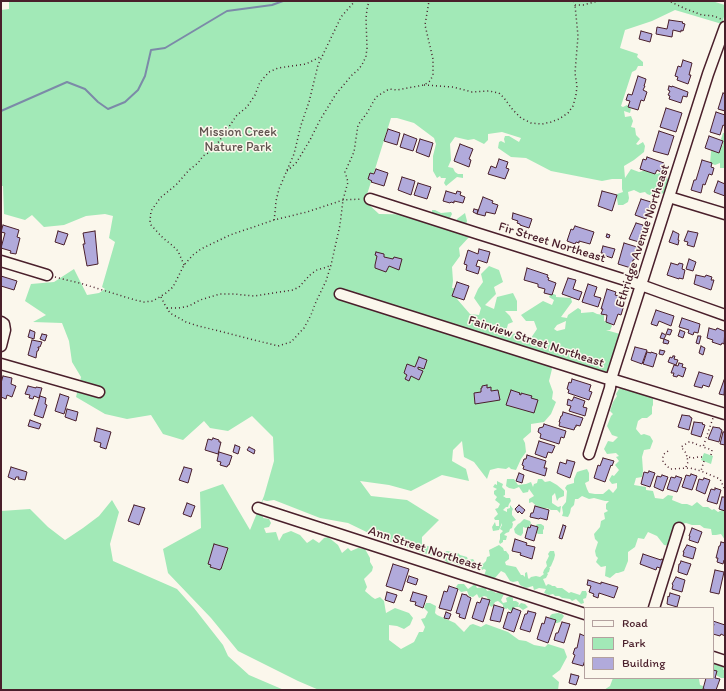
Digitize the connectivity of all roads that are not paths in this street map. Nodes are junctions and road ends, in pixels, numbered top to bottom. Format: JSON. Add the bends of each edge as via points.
{"nodes":[{"id":1,"x":724,"y":23,"type":"edge"},
{"id":2,"x":669,"y":197,"type":"junction"},
{"id":3,"x":370,"y":199,"type":"road end"},
{"id":4,"x":725,"y":214,"type":"edge"},
{"id":5,"x":1,"y":261,"type":"edge"},
{"id":6,"x":47,"y":275,"type":"road end"},
{"id":7,"x":641,"y":285,"type":"junction"},
{"id":8,"x":340,"y":294,"type":"dead end"},
{"id":9,"x":725,"y":315,"type":"edge"},
{"id":10,"x":1,"y":322,"type":"edge"},
{"id":11,"x":1,"y":346,"type":"edge"},
{"id":12,"x":1,"y":364,"type":"edge"},
{"id":13,"x":611,"y":379,"type":"junction"},
{"id":14,"x":99,"y":392,"type":"dead end"},
{"id":15,"x":725,"y":414,"type":"edge"},
{"id":16,"x":590,"y":454,"type":"dead end"},
{"id":17,"x":258,"y":508,"type":"dead end"},
{"id":18,"x":679,"y":528,"type":"dead end"},
{"id":19,"x":654,"y":607,"type":"edge"},
{"id":20,"x":584,"y":614,"type":"edge"},
{"id":21,"x":714,"y":657,"type":"edge"},
{"id":22,"x":725,"y":661,"type":"edge"}],
"edges":[{"from":1,"to":2,"type":"street","name":"Ethridge Avenue Northeast"},
{"from":2,"to":4,"type":"street"},
{"from":2,"to":7,"type":"street","name":"Ethridge Avenue Northeast"},
{"from":3,"to":7,"type":"street","name":"Fir Street Northeast"},
{"from":5,"to":6,"type":"street"},
{"from":7,"to":9,"type":"street","name":"Fir Street Northeast"},
{"from":7,"to":13,"type":"street","name":"Ethridge Avenue Northeast"},
{"from":8,"to":13,"type":"street","name":"Fairview Street Northeast"},
{"from":10,"to":11,"type":"street","via":[[5,330]]},
{"from":12,"to":14,"type":"street"},
{"from":13,"to":15,"type":"street","name":"Fairview Street Northeast"},
{"from":13,"to":16,"type":"street","name":"Ethridge Avenue Northeast"},
{"from":17,"to":20,"type":"street","name":"Ann Street Northeast"},
{"from":18,"to":19,"type":"street"},
{"from":21,"to":22,"type":"street"}]}
